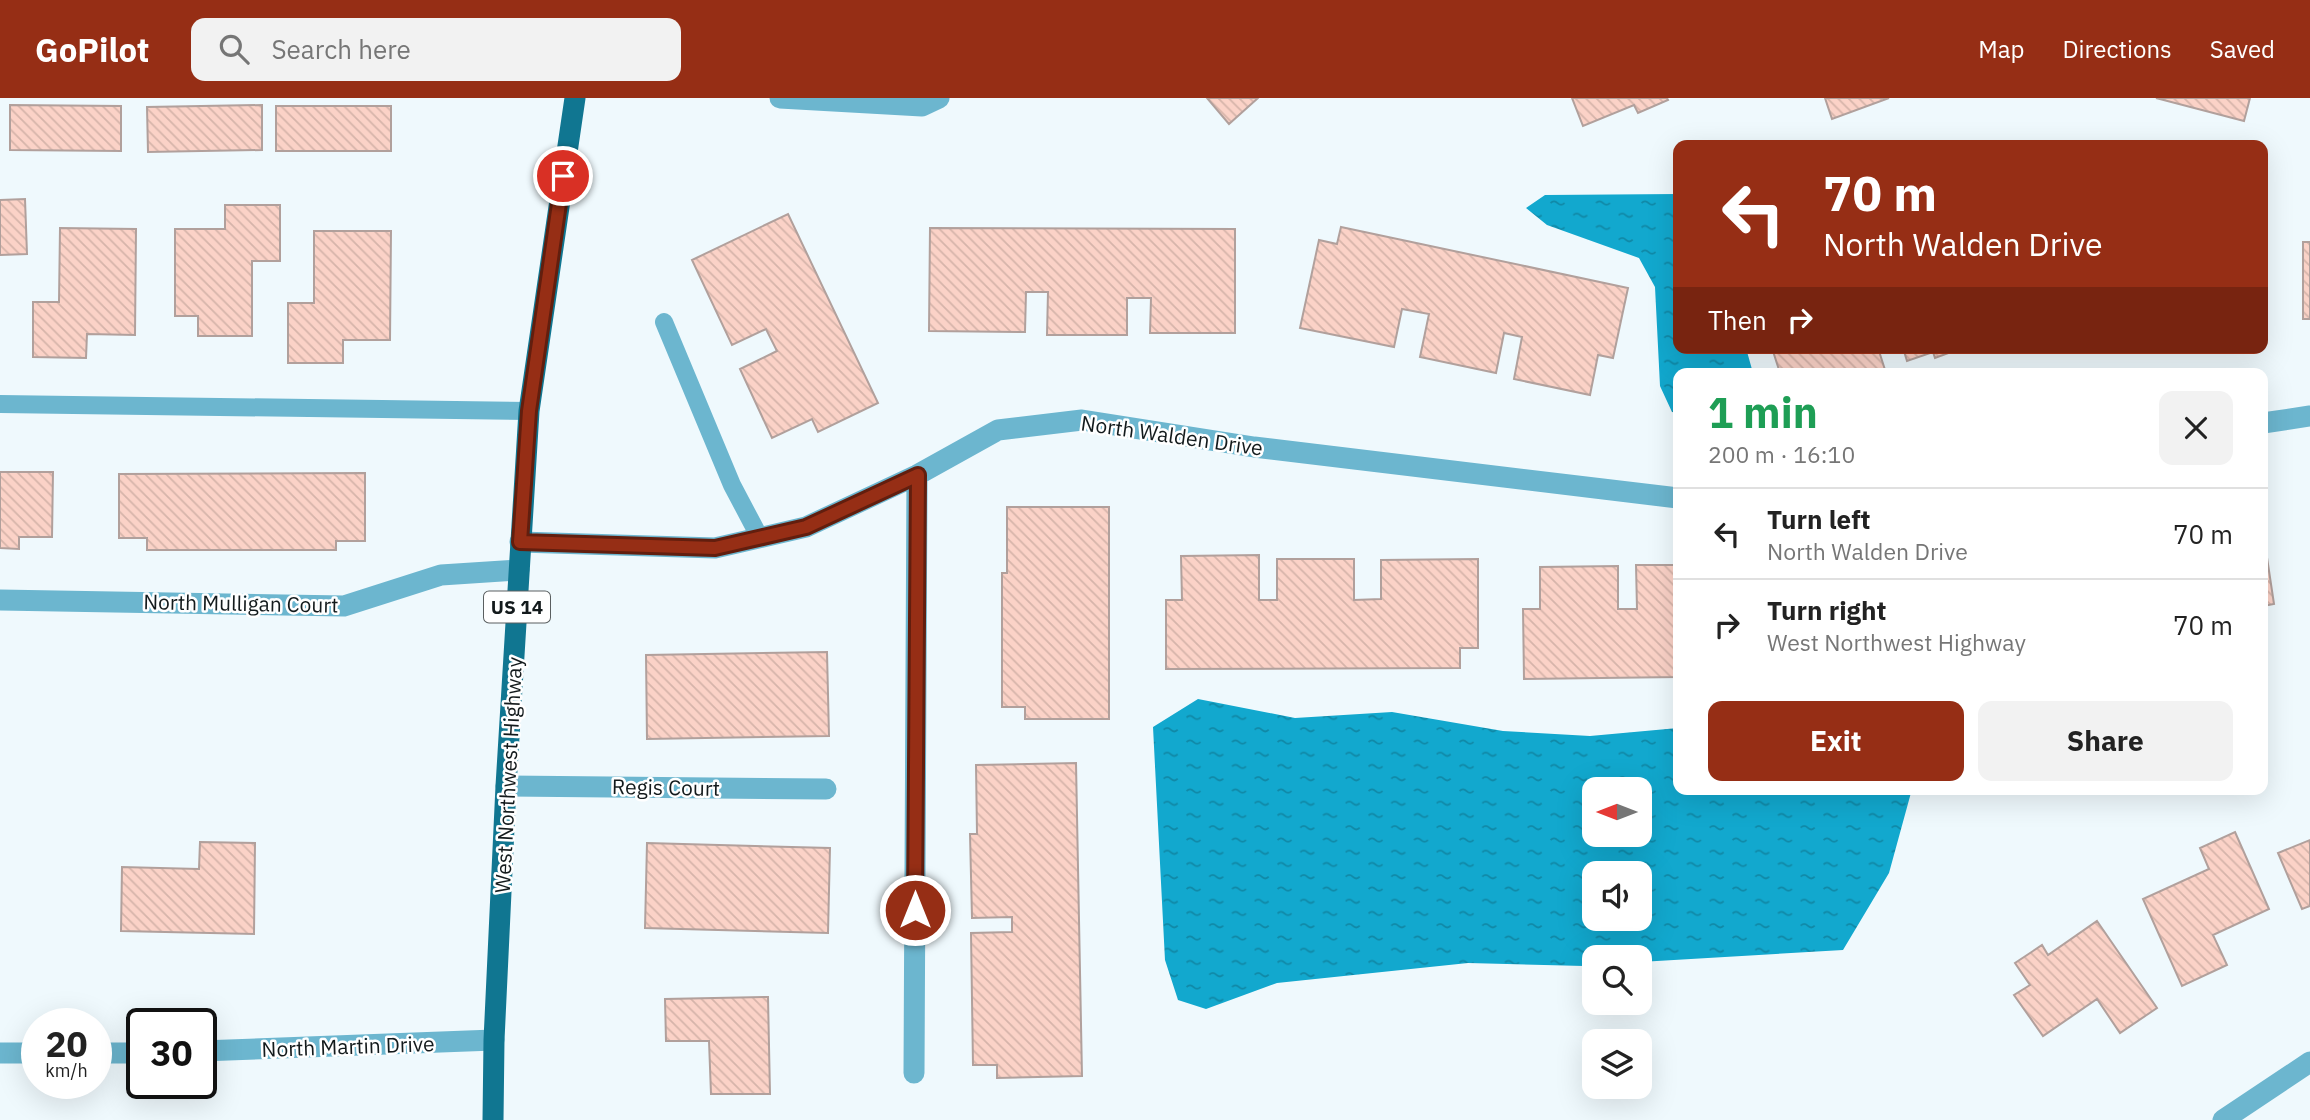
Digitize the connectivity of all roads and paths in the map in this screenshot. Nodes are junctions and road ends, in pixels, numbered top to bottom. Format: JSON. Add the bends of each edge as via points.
{"nodes":[{"id":1,"x":575,"y":98,"type":"edge"},
{"id":2,"x":780,"y":98,"type":"edge"},
{"id":3,"x":939,"y":98,"type":"edge"},
{"id":4,"x":664,"y":322,"type":"dead end"},
{"id":5,"x":0,"y":404,"type":"edge"},
{"id":6,"x":529,"y":411,"type":"junction"},
{"id":7,"x":2310,"y":415,"type":"edge"},
{"id":8,"x":2268,"y":422,"type":"edge"},
{"id":9,"x":918,"y":475,"type":"junction"},
{"id":10,"x":1673,"y":497,"type":"edge"},
{"id":11,"x":760,"y":538,"type":"junction"},
{"id":12,"x":520,"y":542,"type":"junction"},
{"id":13,"x":519,"y":570,"type":"junction"},
{"id":14,"x":0,"y":600,"type":"edge"},
{"id":15,"x":506,"y":786,"type":"junction"},
{"id":16,"x":826,"y":789,"type":"dead end"},
{"id":17,"x":494,"y":1040,"type":"junction"},
{"id":18,"x":217,"y":1050,"type":"edge"},
{"id":19,"x":0,"y":1053,"type":"edge"},
{"id":20,"x":21,"y":1053,"type":"edge"},
{"id":21,"x":2310,"y":1062,"type":"edge"},
{"id":22,"x":914,"y":1073,"type":"dead end"},
{"id":23,"x":493,"y":1120,"type":"edge"},
{"id":24,"x":2223,"y":1120,"type":"edge"}],
"edges":[{"from":1,"to":6,"type":"main road","name":"West Northwest Highway","number":"US 14"},
{"from":2,"to":3,"type":"street","via":[[922,106]]},
{"from":4,"to":11,"type":"lane","via":[[732,485]]},
{"from":5,"to":6,"type":"lane"},
{"from":6,"to":12,"type":"main road","name":"West Northwest Highway","number":"US 14"},
{"from":7,"to":8,"type":"street"},
{"from":9,"to":10,"type":"street","name":"North Walden Drive","via":[[998,430],[1082,420],[1254,447]]},
{"from":9,"to":11,"type":"street","name":"North Walden Drive","via":[[806,527]]},
{"from":9,"to":22,"type":"street"},
{"from":11,"to":12,"type":"street","name":"North Walden Drive","via":[[715,548]]},
{"from":12,"to":13,"type":"main road","name":"West Northwest Highway","number":"US 14"},
{"from":13,"to":14,"type":"street","name":"North Mulligan Court","via":[[440,575],[344,606]]},
{"from":13,"to":15,"type":"main road","name":"West Northwest Highway","number":"US 14"},
{"from":15,"to":16,"type":"street","name":"Regis Court"},
{"from":15,"to":17,"type":"main road","name":"West Northwest Highway","number":"US 14"},
{"from":17,"to":18,"type":"street","name":"North Martin Drive"},
{"from":17,"to":23,"type":"main road","name":"West Northwest Highway","number":"US 14"},
{"from":19,"to":20,"type":"street"},
{"from":21,"to":24,"type":"street"}]}
